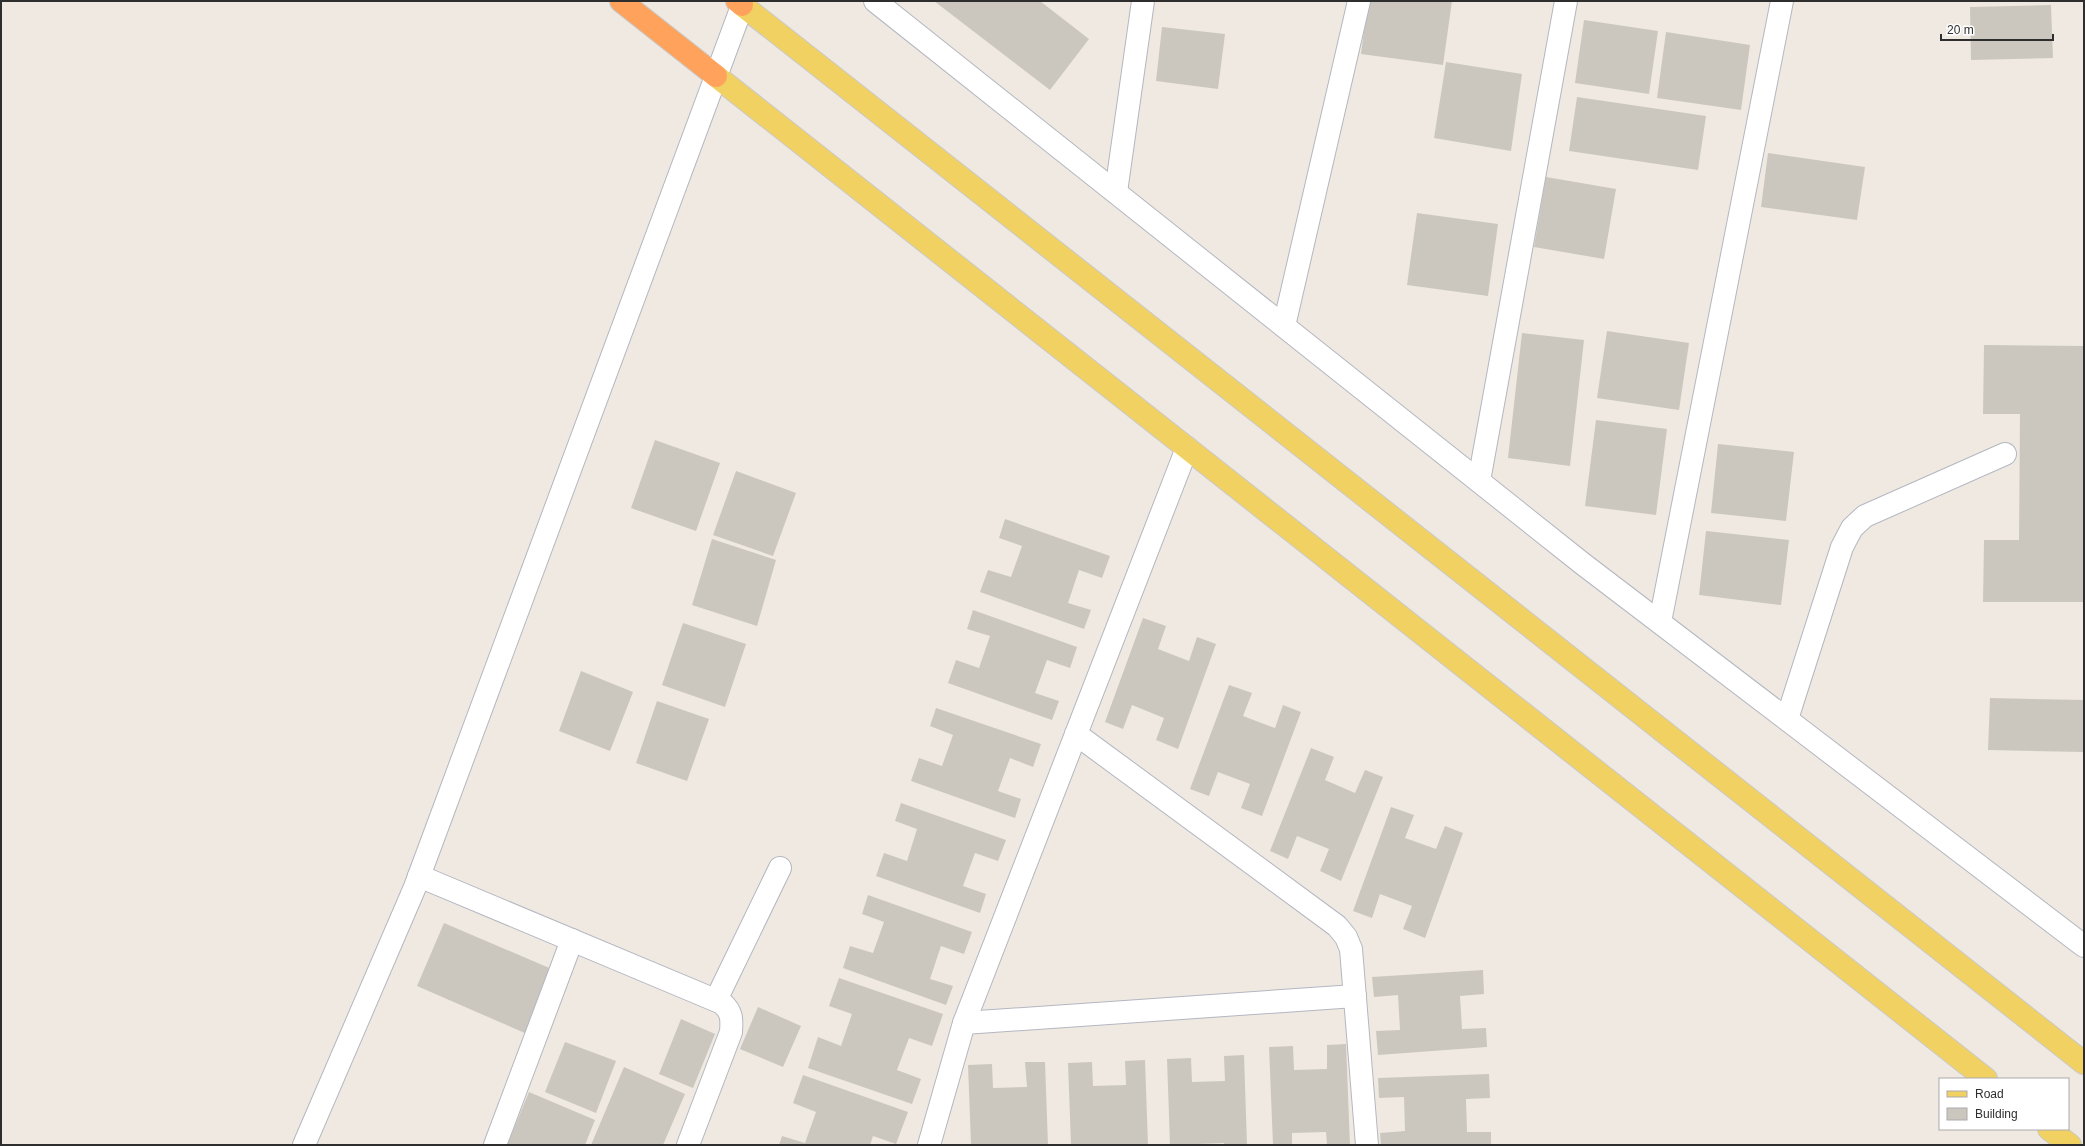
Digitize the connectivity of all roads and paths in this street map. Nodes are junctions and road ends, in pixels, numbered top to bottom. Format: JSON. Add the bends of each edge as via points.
{"nodes":[{"id":1,"x":622,"y":1,"type":"edge"},
{"id":2,"x":875,"y":1,"type":"edge"},
{"id":3,"x":1143,"y":1,"type":"edge"},
{"id":4,"x":1359,"y":1,"type":"edge"},
{"id":5,"x":1566,"y":1,"type":"edge"},
{"id":6,"x":1782,"y":1,"type":"edge"},
{"id":7,"x":741,"y":2,"type":"edge"},
{"id":8,"x":716,"y":76,"type":"junction"},
{"id":9,"x":1116,"y":192,"type":"junction"},
{"id":10,"x":1284,"y":326,"type":"junction"},
{"id":11,"x":1187,"y":448,"type":"junction"},
{"id":12,"x":2005,"y":454,"type":"dead end"},
{"id":13,"x":1479,"y":481,"type":"junction"},
{"id":14,"x":1660,"y":622,"type":"junction"},
{"id":15,"x":1787,"y":719,"type":"junction"},
{"id":16,"x":1076,"y":734,"type":"junction"},
{"id":17,"x":780,"y":868,"type":"dead end"},
{"id":18,"x":419,"y":876,"type":"junction"},
{"id":19,"x":572,"y":940,"type":"junction"},
{"id":20,"x":2084,"y":946,"type":"edge"},
{"id":21,"x":1355,"y":996,"type":"junction"},
{"id":22,"x":716,"y":1000,"type":"junction"},
{"id":23,"x":964,"y":1023,"type":"junction"},
{"id":24,"x":2084,"y":1064,"type":"edge"},
{"id":25,"x":1985,"y":1078,"type":"edge"},
{"id":26,"x":2051,"y":1130,"type":"edge"},
{"id":27,"x":304,"y":1145,"type":"edge"},
{"id":28,"x":495,"y":1145,"type":"edge"},
{"id":29,"x":688,"y":1145,"type":"edge"},
{"id":30,"x":929,"y":1145,"type":"edge"},
{"id":31,"x":1367,"y":1145,"type":"edge"},
{"id":32,"x":2070,"y":1145,"type":"edge"}],
"edges":[{"from":1,"to":8,"type":"highway"},
{"from":2,"to":9,"type":"street"},
{"from":3,"to":9,"type":"street"},
{"from":4,"to":10,"type":"street"},
{"from":5,"to":13,"type":"street"},
{"from":6,"to":14,"type":"street"},
{"from":7,"to":8,"type":"street"},
{"from":7,"to":24,"type":"main road"},
{"from":8,"to":11,"type":"main road"},
{"from":8,"to":18,"type":"street"},
{"from":9,"to":10,"type":"street"},
{"from":10,"to":13,"type":"street"},
{"from":11,"to":16,"type":"street"},
{"from":11,"to":25,"type":"main road"},
{"from":12,"to":15,"type":"street","via":[[1865,516],[1852,528],[1842,547]]},
{"from":13,"to":14,"type":"street"},
{"from":14,"to":15,"type":"street"},
{"from":15,"to":20,"type":"street"},
{"from":16,"to":21,"type":"street","via":[[1337,926],[1351,949]]},
{"from":16,"to":23,"type":"street"},
{"from":17,"to":22,"type":"street"},
{"from":18,"to":19,"type":"street"},
{"from":18,"to":27,"type":"street"},
{"from":19,"to":22,"type":"street"},
{"from":19,"to":28,"type":"street"},
{"from":21,"to":23,"type":"street"},
{"from":21,"to":31,"type":"street"},
{"from":22,"to":29,"type":"street","via":[[730,1009],[730,1032]]},
{"from":23,"to":30,"type":"street"},
{"from":26,"to":32,"type":"main road"}]}
